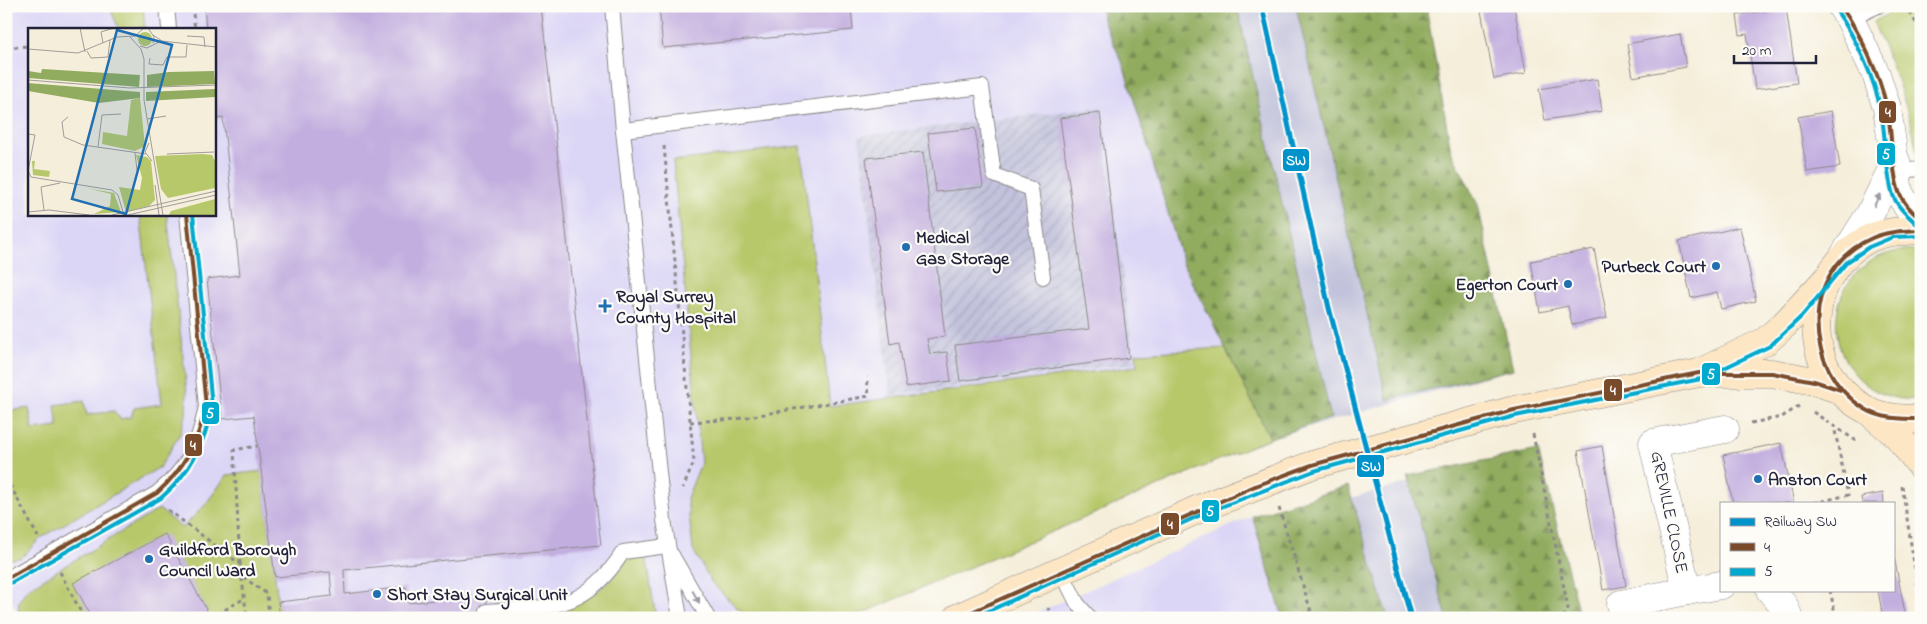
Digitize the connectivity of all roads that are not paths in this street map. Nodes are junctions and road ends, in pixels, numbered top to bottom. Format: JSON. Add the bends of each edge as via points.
{"nodes":[{"id":1,"x":167,"y":6,"type":"edge"},
{"id":2,"x":612,"y":6,"type":"edge"},
{"id":3,"x":1878,"y":6,"type":"edge"},
{"id":4,"x":1845,"y":13,"type":"edge"},
{"id":5,"x":169,"y":28,"type":"edge"},
{"id":6,"x":623,"y":130,"type":"junction"},
{"id":7,"x":1908,"y":165,"type":"edge"},
{"id":8,"x":187,"y":215,"type":"edge"},
{"id":9,"x":1921,"y":219,"type":"edge"},
{"id":10,"x":1921,"y":230,"type":"edge"},
{"id":11,"x":1843,"y":257,"type":"junction"},
{"id":12,"x":1043,"y":277,"type":"dead end"},
{"id":13,"x":1827,"y":279,"type":"junction"},
{"id":14,"x":1699,"y":373,"type":"junction"},
{"id":15,"x":1841,"y":390,"type":"junction"},
{"id":16,"x":1865,"y":408,"type":"junction"},
{"id":17,"x":1921,"y":419,"type":"edge"},
{"id":18,"x":1726,"y":429,"type":"road end"},
{"id":19,"x":1911,"y":474,"type":"edge"},
{"id":20,"x":667,"y":546,"type":"junction"},
{"id":21,"x":1060,"y":572,"type":"junction"},
{"id":22,"x":6,"y":579,"type":"edge"},
{"id":23,"x":1720,"y":585,"type":"edge"},
{"id":24,"x":1687,"y":591,"type":"junction"},
{"id":25,"x":1772,"y":592,"type":"edge"},
{"id":26,"x":1621,"y":604,"type":"dead end"},
{"id":27,"x":488,"y":611,"type":"dead end"},
{"id":28,"x":680,"y":618,"type":"edge"},
{"id":29,"x":708,"y":618,"type":"edge"},
{"id":30,"x":958,"y":618,"type":"edge"},
{"id":31,"x":1090,"y":618,"type":"edge"},
{"id":32,"x":1789,"y":618,"type":"edge"}],
"edges":[{"from":1,"to":5,"type":"lane"},
{"from":2,"to":6,"type":"lane"},
{"from":3,"to":4,"type":"lane"},
{"from":4,"to":7,"type":"street","via":[[1876,74]]},
{"from":6,"to":12,"type":"lane","via":[[982,87],[994,175],[1031,189]]},
{"from":6,"to":20,"type":"lane"},
{"from":7,"to":9,"type":"street","via":[[1899,193],[1909,209]]},
{"from":11,"to":7,"type":"street","one_way":true,"via":[[1870,214]]},
{"from":8,"to":22,"type":"lane","via":[[206,406],[201,434],[191,458],[178,475],[157,493]]},
{"from":10,"to":11,"type":"street","via":[[1892,232],[1874,238]]},
{"from":11,"to":13,"type":"street"},
{"from":13,"to":14,"type":"street","via":[[1766,341]]},
{"from":13,"to":15,"type":"street","via":[[1817,307],[1816,337],[1824,366]]},
{"from":14,"to":15,"type":"street","via":[[1772,373]]},
{"from":14,"to":21,"type":"street","via":[[1588,394],[1312,465],[1201,508]]},
{"from":15,"to":16,"type":"street"},
{"from":16,"to":17,"type":"street","via":[[1893,419]]},
{"from":16,"to":19,"type":"street","via":[[1898,436]]},
{"from":18,"to":24,"type":"street","name":"GREVILLE CLOSE","via":[[1653,443]]},
{"from":20,"to":27,"type":"lane","via":[[623,552],[610,572],[576,599],[552,607]]},
{"from":20,"to":28,"type":"lane"},
{"from":20,"to":29,"type":"lane","one_way":true},
{"from":21,"to":30,"type":"street"},
{"from":21,"to":31,"type":"lane","via":[[1077,603]]},
{"from":23,"to":24,"type":"street","name":"GREVILLE CLOSE"},
{"from":24,"to":26,"type":"street","name":"GREVILLE CLOSE"},
{"from":25,"to":32,"type":"street"}]}
